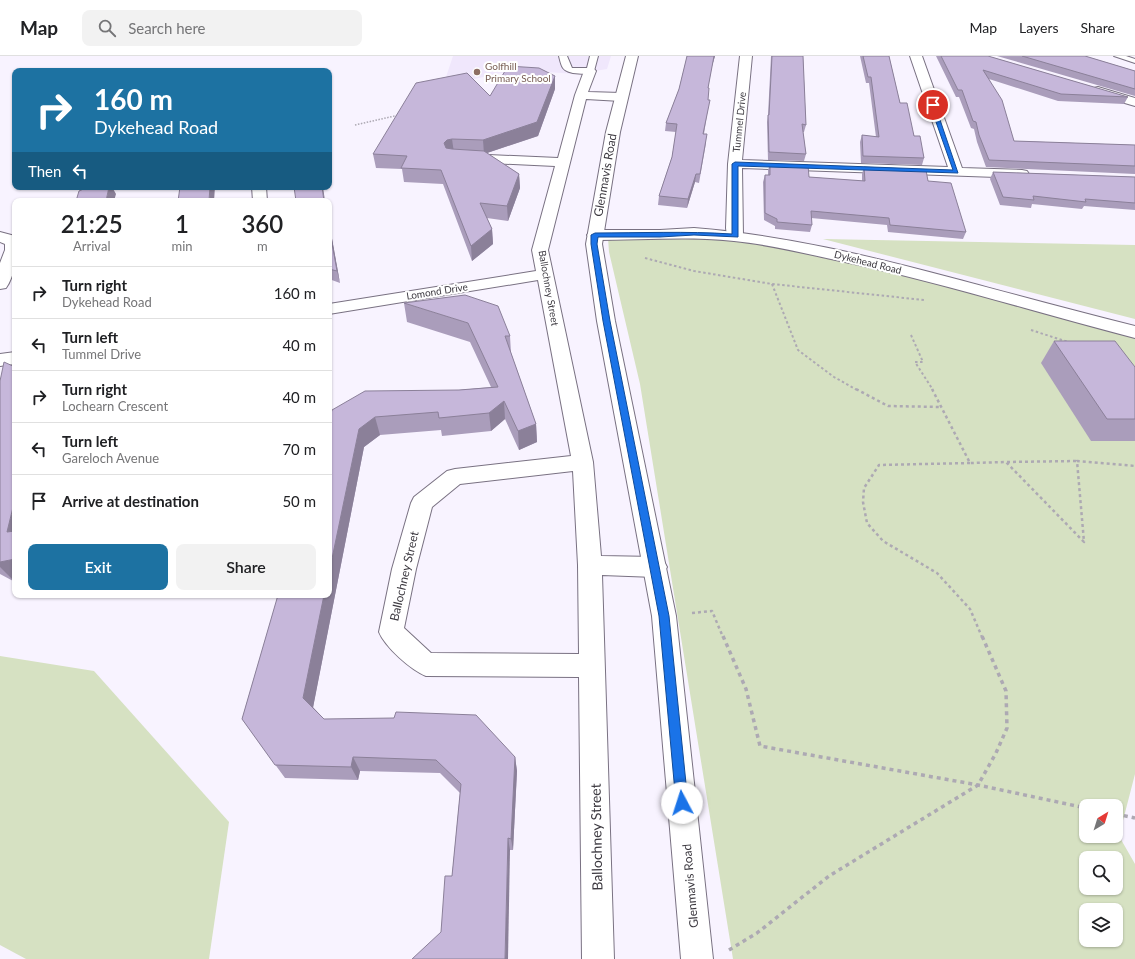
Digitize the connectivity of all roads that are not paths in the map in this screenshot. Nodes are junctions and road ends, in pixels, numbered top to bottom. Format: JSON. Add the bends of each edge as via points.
{"nodes":[{"id":1,"x":563,"y":56,"type":"edge"},
{"id":2,"x":594,"y":56,"type":"edge"},
{"id":3,"x":632,"y":56,"type":"edge"},
{"id":4,"x":746,"y":56,"type":"edge"},
{"id":5,"x":916,"y":56,"type":"edge"},
{"id":6,"x":1118,"y":56,"type":"edge"},
{"id":7,"x":1135,"y":61,"type":"edge"},
{"id":8,"x":590,"y":71,"type":"junction"},
{"id":9,"x":1083,"y":87,"type":"edge"},
{"id":10,"x":581,"y":95,"type":"junction"},
{"id":11,"x":621,"y":97,"type":"junction"},
{"id":12,"x":1135,"y":102,"type":"edge"},
{"id":13,"x":454,"y":158,"type":"edge"},
{"id":14,"x":564,"y":162,"type":"junction"},
{"id":15,"x":735,"y":164,"type":"junction"},
{"id":16,"x":956,"y":172,"type":"junction"},
{"id":17,"x":1036,"y":175,"type":"edge"},
{"id":18,"x":595,"y":235,"type":"junction"},
{"id":19,"x":735,"y":236,"type":"junction"},
{"id":20,"x":12,"y":253,"type":"edge"},
{"id":21,"x":545,"y":274,"type":"junction"},
{"id":22,"x":0,"y":284,"type":"edge"},
{"id":23,"x":332,"y":309,"type":"edge"},
{"id":24,"x":1135,"y":332,"type":"edge"},
{"id":25,"x":12,"y":358,"type":"edge"},
{"id":26,"x":0,"y":360,"type":"edge"},
{"id":27,"x":583,"y":462,"type":"junction"},
{"id":28,"x":590,"y":565,"type":"junction"},
{"id":29,"x":655,"y":567,"type":"junction"},
{"id":30,"x":592,"y":666,"type":"junction"},
{"id":31,"x":598,"y":959,"type":"edge"},
{"id":32,"x":697,"y":959,"type":"edge"}],
"edges":[{"from":1,"to":8,"type":"lane","via":[[570,70]]},
{"from":2,"to":8,"type":"lane"},
{"from":3,"to":11,"type":"street","name":"Glenmavis Road"},
{"from":4,"to":15,"type":"street","name":"Tummel Drive"},
{"from":5,"to":16,"type":"street"},
{"from":6,"to":7,"type":"lane"},
{"from":8,"to":10,"type":"street","name":"Ballochney Street"},
{"from":9,"to":12,"type":"street"},
{"from":10,"to":11,"type":"street"},
{"from":10,"to":14,"type":"street","name":"Ballochney Street"},
{"from":11,"to":18,"type":"street","name":"Glenmavis Road"},
{"from":13,"to":14,"type":"street"},
{"from":14,"to":21,"type":"street","name":"Ballochney Street","via":[[540,250]]},
{"from":15,"to":16,"type":"street"},
{"from":15,"to":19,"type":"street","name":"Tummel Drive"},
{"from":16,"to":17,"type":"street"},
{"from":18,"to":19,"type":"street","name":"Dykehead Road","via":[[694,233]]},
{"from":18,"to":29,"type":"street","name":"Glenmavis Road","via":[[594,244],[606,321]]},
{"from":19,"to":24,"type":"street","name":"Dykehead Road","via":[[813,249],[880,264]]},
{"from":20,"to":22,"type":"street"},
{"from":21,"to":23,"type":"street","name":"Lomond Drive"},
{"from":21,"to":27,"type":"street","name":"Ballochney Street"},
{"from":25,"to":26,"type":"street"},
{"from":27,"to":28,"type":"street","name":"Ballochney Street"},
{"from":27,"to":30,"type":"street","name":"Ballochney Street","via":[[455,477],[422,504],[404,569],[392,632],[426,664]]},
{"from":28,"to":29,"type":"street"},
{"from":28,"to":30,"type":"street","name":"Ballochney Street"},
{"from":29,"to":32,"type":"street","name":"Glenmavis Road","via":[[664,616]]},
{"from":30,"to":31,"type":"street","name":"Ballochney Street"}]}
